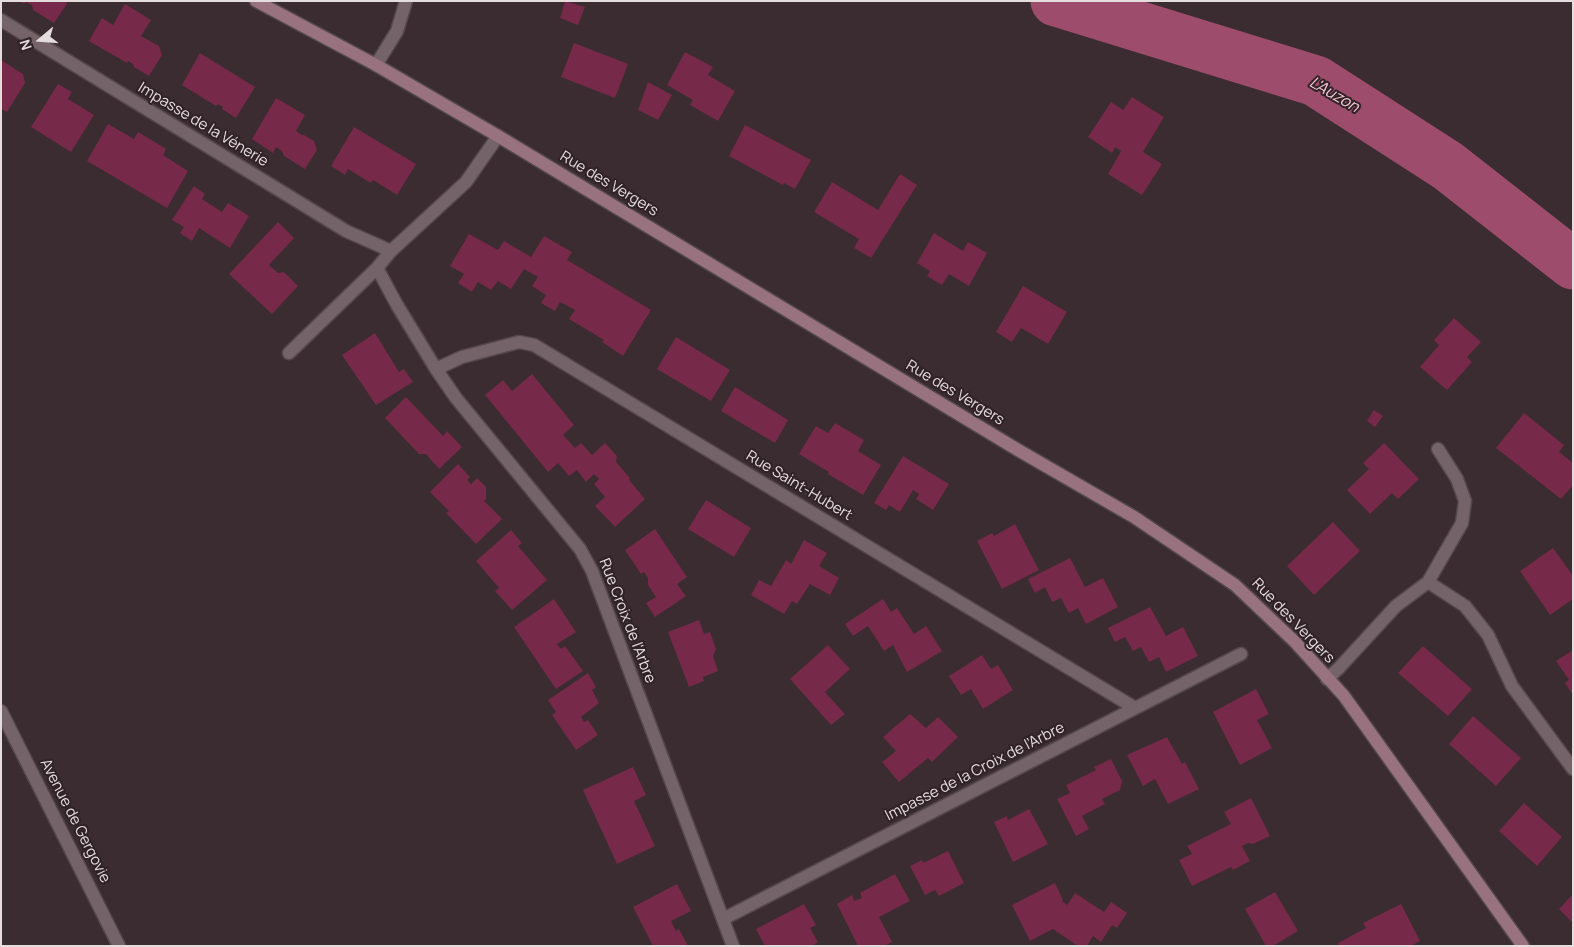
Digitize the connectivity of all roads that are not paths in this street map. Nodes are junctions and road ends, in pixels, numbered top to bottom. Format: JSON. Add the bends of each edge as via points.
{"nodes":[{"id":1,"x":256,"y":1,"type":"edge"},
{"id":2,"x":406,"y":1,"type":"edge"},
{"id":3,"x":1,"y":20,"type":"edge"},
{"id":4,"x":376,"y":64,"type":"junction"},
{"id":5,"x":498,"y":136,"type":"junction"},
{"id":6,"x":391,"y":251,"type":"junction"},
{"id":7,"x":377,"y":268,"type":"junction"},
{"id":8,"x":290,"y":353,"type":"dead end"},
{"id":9,"x":436,"y":369,"type":"junction"},
{"id":10,"x":1438,"y":449,"type":"dead end"},
{"id":11,"x":1428,"y":582,"type":"junction"},
{"id":12,"x":1241,"y":654,"type":"dead end"},
{"id":13,"x":1327,"y":679,"type":"junction"},
{"id":14,"x":1135,"y":708,"type":"junction"},
{"id":15,"x":1,"y":712,"type":"edge"},
{"id":16,"x":1573,"y":769,"type":"edge"},
{"id":17,"x":723,"y":919,"type":"junction"},
{"id":18,"x":119,"y":946,"type":"edge"},
{"id":19,"x":733,"y":946,"type":"edge"},
{"id":20,"x":1524,"y":946,"type":"edge"}],
"edges":[{"from":1,"to":4,"type":"main road","name":"Rue des Vergers"},
{"from":2,"to":4,"type":"street","via":[[397,31]]},
{"from":3,"to":6,"type":"street","name":"Impasse de la Vénerie","via":[[346,232]]},
{"from":4,"to":5,"type":"main road","name":"Rue des Vergers"},
{"from":5,"to":6,"type":"street","via":[[466,182]]},
{"from":5,"to":13,"type":"main road","name":"Rue des Vergers","via":[[1134,517],[1235,585],[1295,642]]},
{"from":6,"to":7,"type":"street"},
{"from":7,"to":8,"type":"street"},
{"from":7,"to":9,"type":"street","name":"Rue Croix de l'Arbre"},
{"from":9,"to":14,"type":"street","name":"Rue Saint-Hubert","via":[[462,357],[519,342],[534,345]]},
{"from":9,"to":17,"type":"street","name":"Rue Croix de l'Arbre","via":[[580,549],[592,571]]},
{"from":10,"to":11,"type":"street","via":[[1457,479],[1464,501],[1462,523]]},
{"from":11,"to":13,"type":"street","via":[[1396,606]]},
{"from":11,"to":16,"type":"street","via":[[1465,606],[1488,634],[1512,686]]},
{"from":12,"to":14,"type":"street","name":"Impasse de la Croix de l’Arbre"},
{"from":13,"to":20,"type":"main road","name":"Rue des Vergers","via":[[1344,696]]},
{"from":14,"to":17,"type":"street","name":"Impasse de la Croix de l’Arbre"},
{"from":15,"to":18,"type":"street","name":"Avenue de Gergovie"},
{"from":17,"to":19,"type":"street","name":"Rue Croix de l'Arbre"}]}
